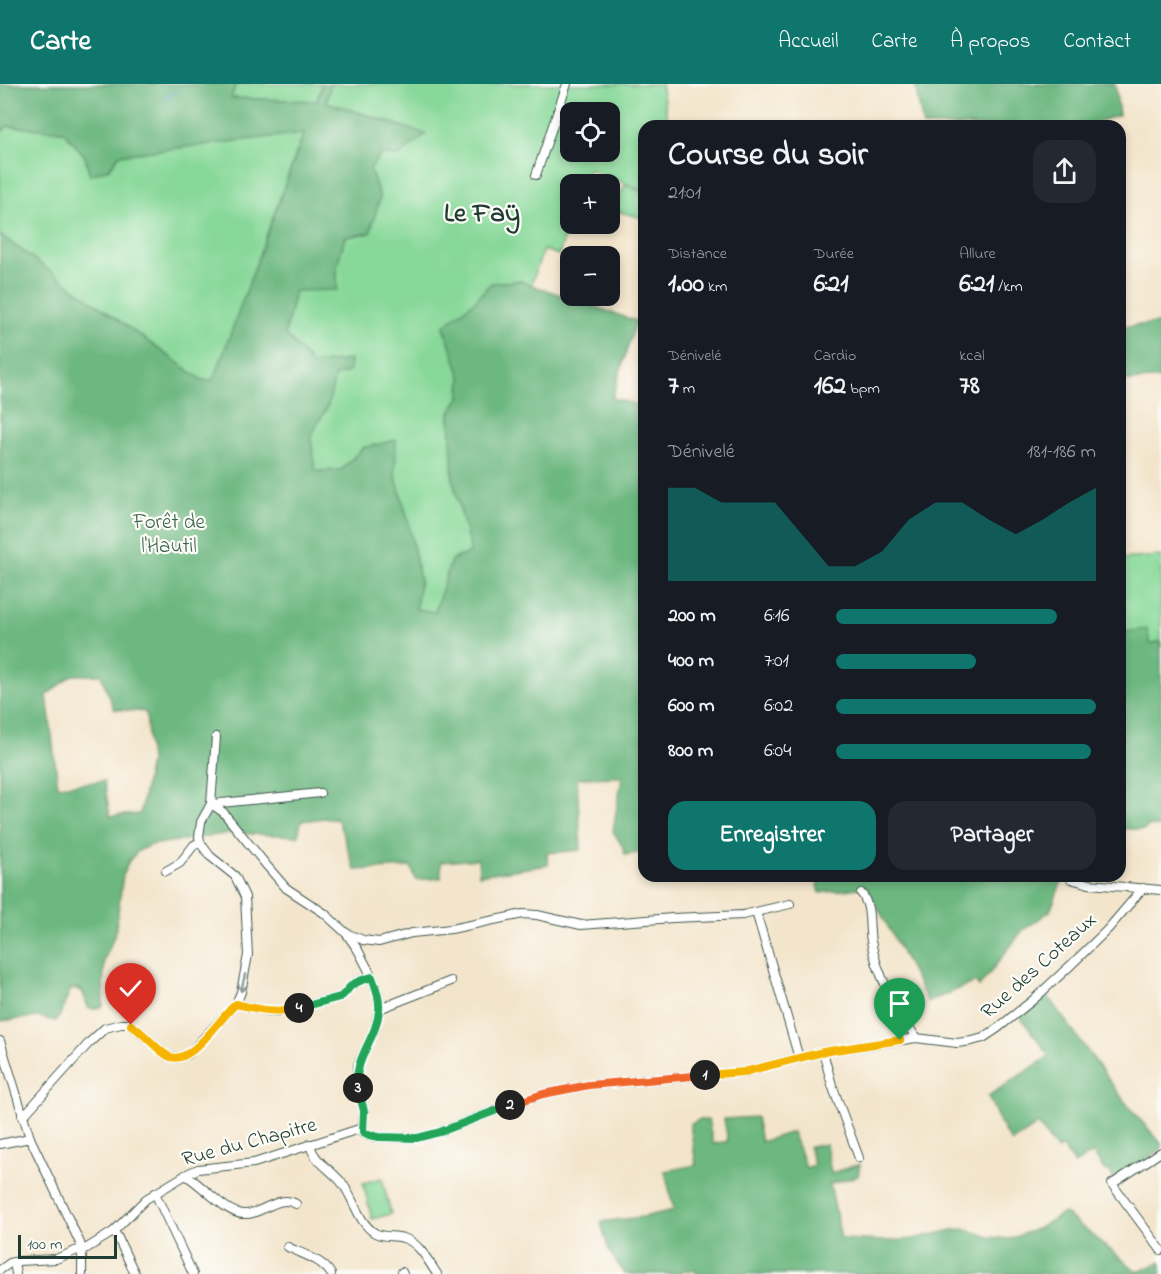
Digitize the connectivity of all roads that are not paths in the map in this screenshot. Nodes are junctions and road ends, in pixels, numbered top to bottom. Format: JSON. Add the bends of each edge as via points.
{"nodes":[{"id":1,"x":567,"y":84,"type":"edge"},
{"id":2,"x":536,"y":175,"type":"dead end"},
{"id":3,"x":216,"y":737,"type":"dead end"},
{"id":4,"x":320,"y":793,"type":"dead end"},
{"id":5,"x":211,"y":804,"type":"junction"},
{"id":6,"x":200,"y":842,"type":"junction"},
{"id":7,"x":166,"y":871,"type":"dead end"},
{"id":8,"x":1082,"y":882,"type":"edge"},
{"id":9,"x":1143,"y":888,"type":"junction"},
{"id":10,"x":1161,"y":890,"type":"edge"},
{"id":11,"x":861,"y":892,"type":"dead end"},
{"id":12,"x":790,"y":904,"type":"dead end"},
{"id":13,"x":756,"y":912,"type":"junction"},
{"id":14,"x":346,"y":933,"type":"junction"},
{"id":15,"x":372,"y":977,"type":"junction"},
{"id":16,"x":451,"y":981,"type":"dead end"},
{"id":17,"x":236,"y":1004,"type":"junction"},
{"id":18,"x":380,"y":1009,"type":"junction"},
{"id":19,"x":916,"y":1038,"type":"junction"},
{"id":20,"x":0,"y":1041,"type":"edge"},
{"id":21,"x":823,"y":1052,"type":"junction"},
{"id":22,"x":799,"y":1058,"type":"junction"},
{"id":23,"x":22,"y":1115,"type":"junction"},
{"id":24,"x":363,"y":1132,"type":"junction"},
{"id":25,"x":30,"y":1138,"type":"junction"},
{"id":26,"x":0,"y":1144,"type":"edge"},
{"id":27,"x":310,"y":1144,"type":"junction"},
{"id":28,"x":1161,"y":1152,"type":"edge"},
{"id":29,"x":859,"y":1158,"type":"dead end"},
{"id":30,"x":185,"y":1175,"type":"junction"},
{"id":31,"x":155,"y":1193,"type":"junction"},
{"id":32,"x":296,"y":1204,"type":"dead end"},
{"id":33,"x":113,"y":1232,"type":"junction"},
{"id":34,"x":288,"y":1248,"type":"dead end"},
{"id":35,"x":82,"y":1249,"type":"junction"},
{"id":36,"x":1161,"y":1250,"type":"edge"},
{"id":37,"x":14,"y":1262,"type":"junction"},
{"id":38,"x":0,"y":1270,"type":"edge"},
{"id":39,"x":16,"y":1274,"type":"edge"},
{"id":40,"x":82,"y":1274,"type":"edge"},
{"id":41,"x":135,"y":1274,"type":"edge"},
{"id":42,"x":193,"y":1274,"type":"edge"},
{"id":43,"x":331,"y":1274,"type":"edge"},
{"id":44,"x":437,"y":1274,"type":"edge"}],
"edges":[{"from":1,"to":2,"type":"street"},
{"from":3,"to":5,"type":"street"},
{"from":4,"to":5,"type":"street"},
{"from":5,"to":6,"type":"street","via":[[201,822]]},
{"from":5,"to":14,"type":"street","via":[[223,812],[286,888]]},
{"from":6,"to":7,"type":"street"},
{"from":6,"to":17,"type":"street","one_way":true,"via":[[210,856],[235,876],[243,890],[248,955]]},
{"from":8,"to":9,"type":"street"},
{"from":9,"to":10,"type":"street"},
{"from":9,"to":19,"type":"street","name":"Rue des Coteaux","via":[[1072,964],[983,1038],[957,1043]]},
{"from":11,"to":19,"type":"street","via":[[866,898],[874,956],[894,1003]]},
{"from":12,"to":13,"type":"street"},
{"from":13,"to":14,"type":"street","via":[[582,925],[523,914],[379,942]]},
{"from":13,"to":22,"type":"street"},
{"from":14,"to":15,"type":"street"},
{"from":15,"to":17,"type":"street","via":[[352,985],[340,997],[294,1010],[269,1011]]},
{"from":15,"to":18,"type":"street"},
{"from":16,"to":18,"type":"street"},
{"from":17,"to":23,"type":"street","via":[[189,1054],[177,1058],[167,1056],[134,1026],[117,1024],[105,1028]]},
{"from":18,"to":24,"type":"street","via":[[357,1072],[364,1111]]},
{"from":19,"to":21,"type":"street","name":"Rue des Coteaux"},
{"from":20,"to":23,"type":"street"},
{"from":21,"to":22,"type":"street","name":"Rue des Coteaux"},
{"from":21,"to":29,"type":"street"},
{"from":22,"to":24,"type":"street","name":"Rue des Coteaux","via":[[744,1072],[589,1085],[543,1094],[417,1138],[379,1137]]},
{"from":23,"to":25,"type":"street"},
{"from":24,"to":27,"type":"street","name":"Rue du Chapitre","via":[[358,1129]]},
{"from":25,"to":26,"type":"street"},
{"from":25,"to":35,"type":"street"},
{"from":27,"to":30,"type":"street","name":"Rue du Chapitre","via":[[254,1163],[198,1169]]},
{"from":27,"to":44,"type":"street","via":[[317,1158],[342,1183],[364,1222],[375,1233],[400,1237],[416,1245]]},
{"from":28,"to":36,"type":"street","via":[[1112,1184]]},
{"from":30,"to":31,"type":"street","name":"Rue du Chapitre"},
{"from":30,"to":32,"type":"street","via":[[239,1214],[281,1202]]},
{"from":31,"to":33,"type":"street","name":"Rue du Chapitre"},
{"from":31,"to":42,"type":"street"},
{"from":33,"to":35,"type":"street","name":"Rue du Chapitre"},
{"from":33,"to":41,"type":"street"},
{"from":34,"to":43,"type":"street","via":[[318,1261]]},
{"from":35,"to":37,"type":"street","name":"Rue du Chapitre","via":[[56,1259]]},
{"from":35,"to":40,"type":"street"},
{"from":37,"to":38,"type":"street"},
{"from":37,"to":39,"type":"street"}]}
